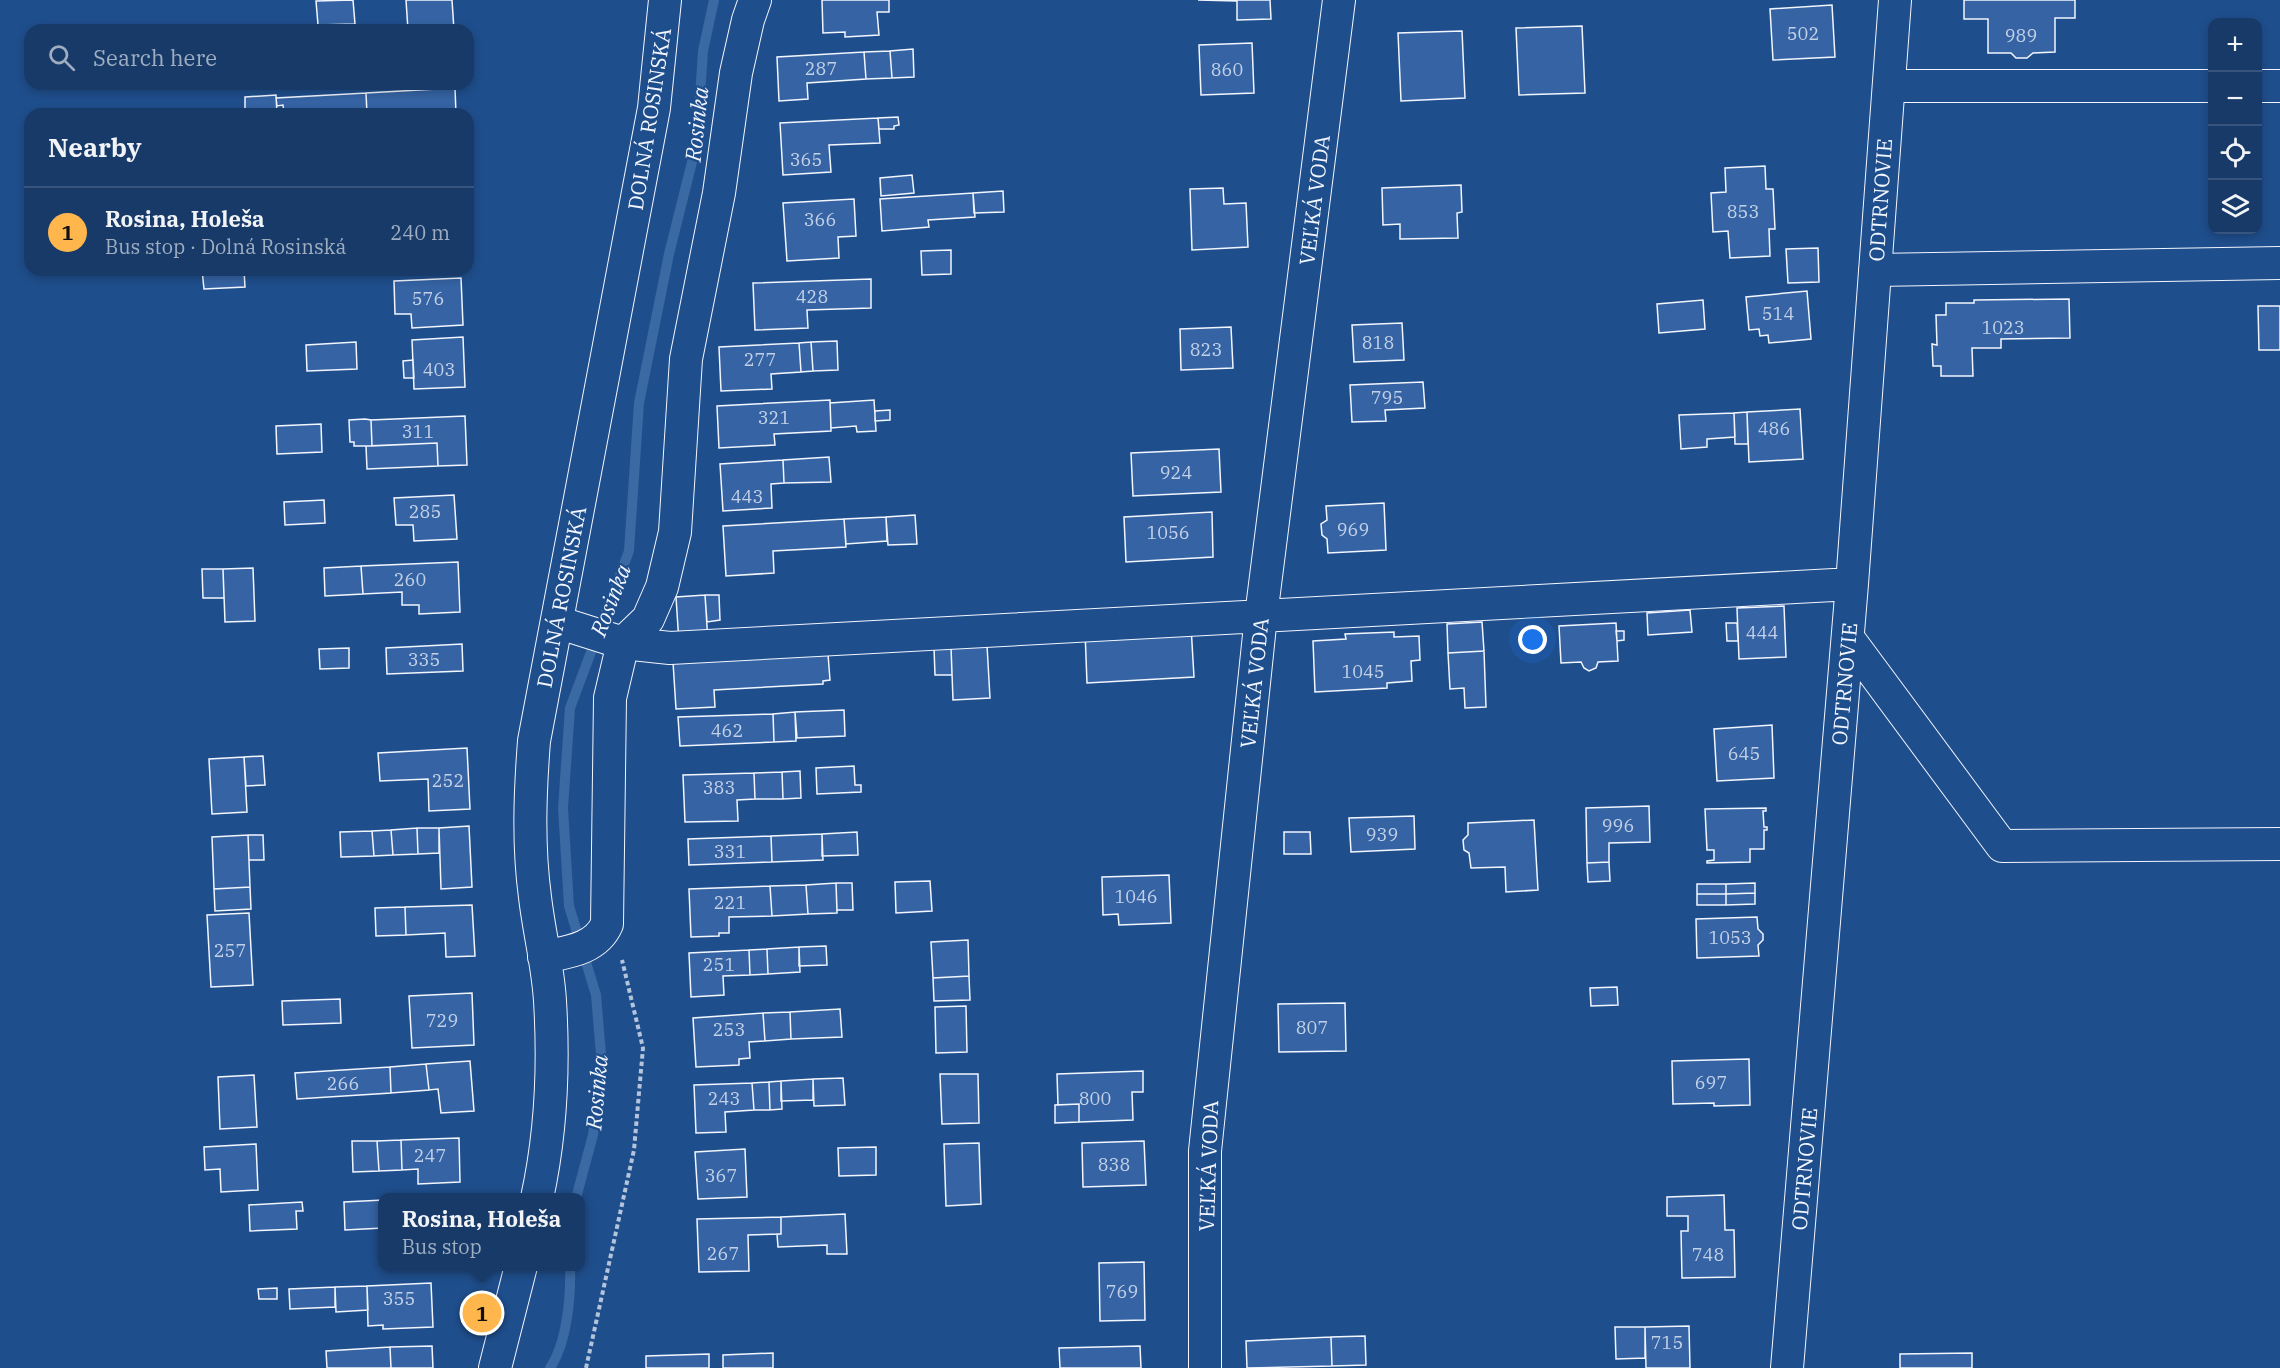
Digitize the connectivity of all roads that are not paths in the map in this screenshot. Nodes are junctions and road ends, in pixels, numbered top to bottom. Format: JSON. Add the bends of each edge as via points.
{"nodes":[{"id":1,"x":665,"y":0,"type":"edge"},
{"id":2,"x":755,"y":0,"type":"edge"},
{"id":3,"x":1340,"y":0,"type":"edge"},
{"id":4,"x":1895,"y":0,"type":"edge"},
{"id":5,"x":1888,"y":86,"type":"junction"},
{"id":6,"x":2208,"y":86,"type":"edge"},
{"id":7,"x":2262,"y":86,"type":"edge"},
{"id":8,"x":2280,"y":86,"type":"edge"},
{"id":9,"x":2280,"y":263,"type":"edge"},
{"id":10,"x":1875,"y":270,"type":"junction"},
{"id":11,"x":1852,"y":584,"type":"junction"},
{"id":12,"x":1261,"y":616,"type":"junction"},
{"id":13,"x":557,"y":622,"type":"junction"},
{"id":14,"x":606,"y":638,"type":"junction"},
{"id":15,"x":1848,"y":638,"type":"junction"},
{"id":16,"x":2280,"y":844,"type":"edge"},
{"id":17,"x":577,"y":946,"type":"junction"},
{"id":18,"x":537,"y":1193,"type":"edge"},
{"id":19,"x":521,"y":1271,"type":"edge"},
{"id":20,"x":495,"y":1368,"type":"edge"},
{"id":21,"x":1205,"y":1368,"type":"edge"},
{"id":22,"x":1787,"y":1368,"type":"edge"}],
"edges":[{"from":1,"to":13,"type":"street","name":"DOLNÁ ROSINSKÁ","via":[[654,108]]},
{"from":2,"to":14,"type":"street","via":[[736,73],[719,193],[686,359],[675,532],[662,587],[648,619]]},
{"from":3,"to":12,"type":"street","name":"VEĽKÁ VODA"},
{"from":4,"to":5,"type":"street","name":"ODTRNOVIE"},
{"from":5,"to":6,"type":"street"},
{"from":5,"to":10,"type":"street","name":"ODTRNOVIE"},
{"from":7,"to":8,"type":"street"},
{"from":9,"to":10,"type":"street"},
{"from":10,"to":11,"type":"street","name":"ODTRNOVIE"},
{"from":11,"to":12,"type":"street"},
{"from":11,"to":15,"type":"street","name":"ODTRNOVIE"},
{"from":12,"to":14,"type":"street","via":[[670,648]]},
{"from":12,"to":21,"type":"street","name":"VEĽKÁ VODA","via":[[1204,1151]]},
{"from":13,"to":14,"type":"street"},
{"from":13,"to":17,"type":"street","name":"DOLNÁ ROSINSKÁ","via":[[534,741],[531,851],[534,897]]},
{"from":14,"to":17,"type":"street","via":[[610,698],[609,913],[607,924]]},
{"from":15,"to":16,"type":"street","via":[[2002,846]]},
{"from":15,"to":22,"type":"street","name":"ODTRNOVIE"},
{"from":17,"to":18,"type":"street","name":"DOLNÁ ROSINSKÁ","via":[[550,998],[550,1092]]},
{"from":19,"to":20,"type":"street"}]}
